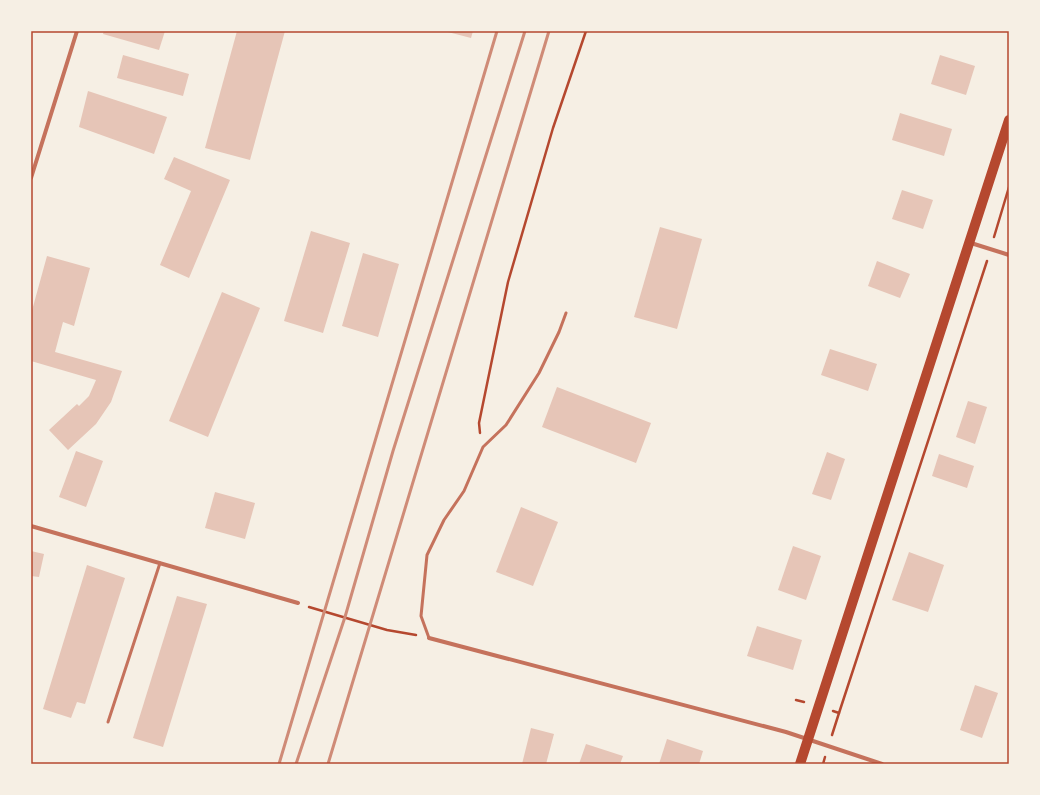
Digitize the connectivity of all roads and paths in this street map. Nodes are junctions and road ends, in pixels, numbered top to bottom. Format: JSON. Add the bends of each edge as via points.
{"nodes":[{"id":1,"x":77,"y":31,"type":"edge"},
{"id":2,"x":586,"y":31,"type":"edge"},
{"id":3,"x":1009,"y":120,"type":"edge"},
{"id":4,"x":31,"y":178,"type":"edge"},
{"id":5,"x":1009,"y":187,"type":"edge"},
{"id":6,"x":971,"y":243,"type":"junction"},
{"id":7,"x":991,"y":249,"type":"junction"},
{"id":8,"x":1009,"y":255,"type":"edge"},
{"id":9,"x":566,"y":313,"type":"dead end"},
{"id":10,"x":483,"y":447,"type":"junction"},
{"id":11,"x":31,"y":526,"type":"edge"},
{"id":12,"x":160,"y":564,"type":"junction"},
{"id":13,"x":298,"y":603,"type":"joint"},
{"id":14,"x":429,"y":638,"type":"junction"},
{"id":15,"x":838,"y":713,"type":"dead end"},
{"id":16,"x":108,"y":722,"type":"dead end"},
{"id":17,"x":808,"y":739,"type":"junction"},
{"id":18,"x":800,"y":764,"type":"edge"},
{"id":19,"x":882,"y":764,"type":"edge"}],
"edges":[{"from":1,"to":4,"type":"street"},
{"from":2,"to":10,"type":"path","via":[[553,128],[508,282],[479,423]]},
{"from":3,"to":6,"type":"main road"},
{"from":5,"to":7,"type":"path"},
{"from":6,"to":7,"type":"street"},
{"from":6,"to":17,"type":"main road"},
{"from":7,"to":8,"type":"street"},
{"from":7,"to":15,"type":"path"},
{"from":9,"to":10,"type":"lane","via":[[539,373],[506,425]]},
{"from":10,"to":14,"type":"lane","via":[[464,491],[444,520],[427,556],[421,616]]},
{"from":11,"to":12,"type":"street"},
{"from":12,"to":13,"type":"street"},
{"from":12,"to":16,"type":"lane"},
{"from":13,"to":14,"type":"path","via":[[387,630]]},
{"from":14,"to":17,"type":"street"},
{"from":17,"to":18,"type":"main road"},
{"from":17,"to":19,"type":"street"}]}
